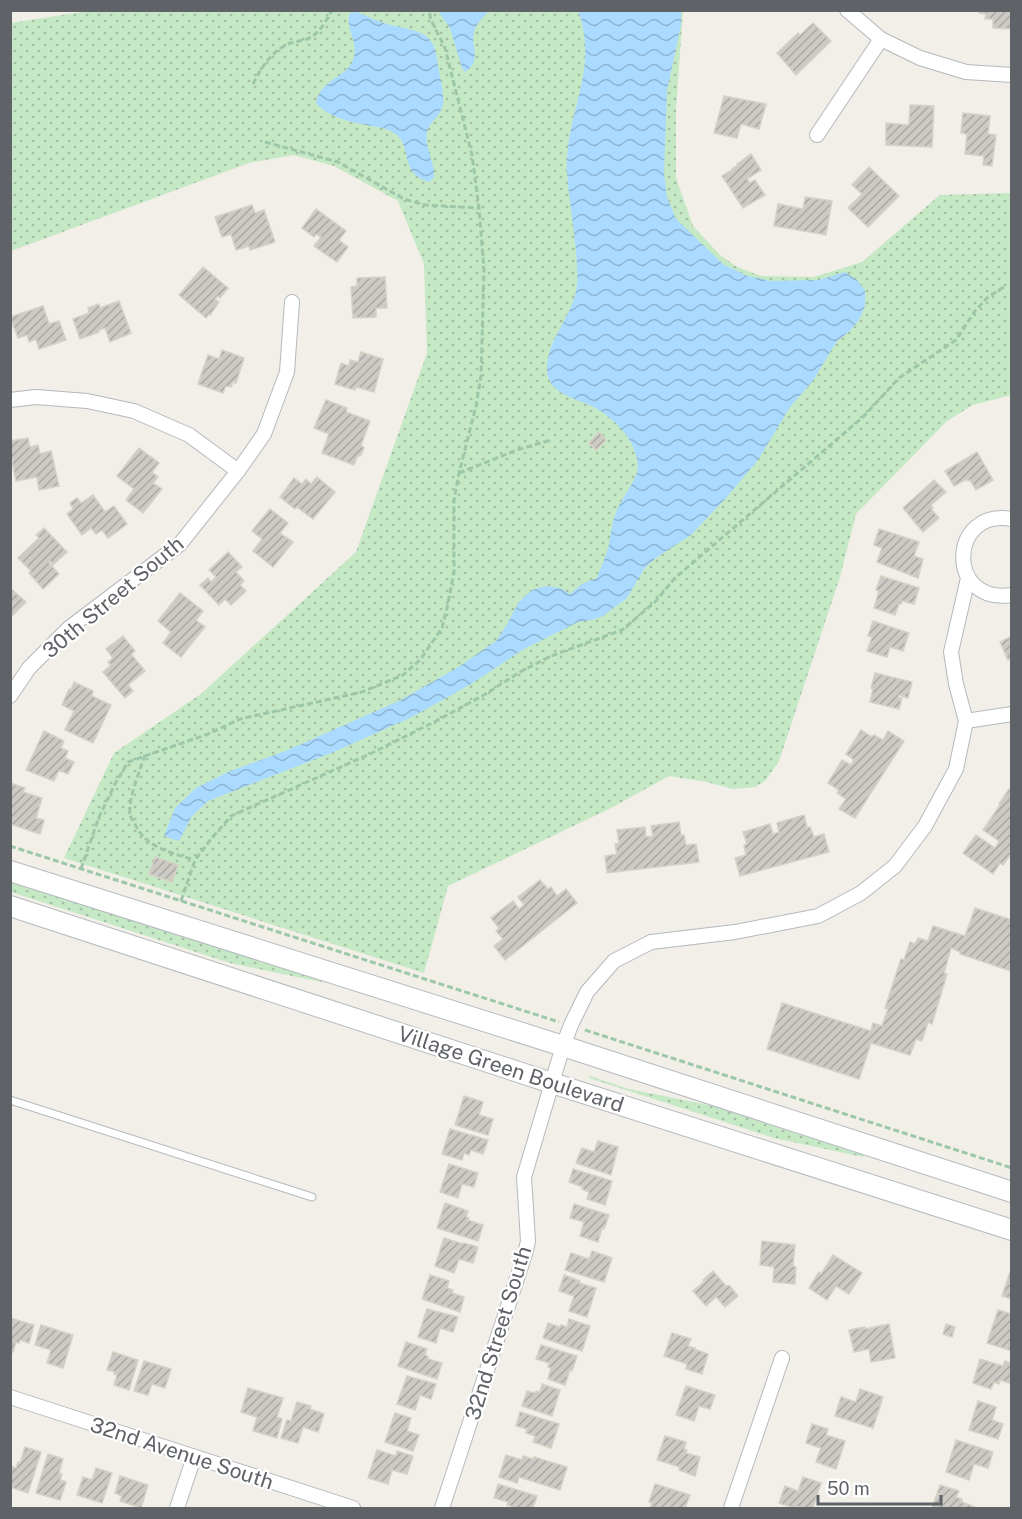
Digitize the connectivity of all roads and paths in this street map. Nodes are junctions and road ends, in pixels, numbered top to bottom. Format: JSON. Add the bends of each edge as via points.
{"nodes":[{"id":1,"x":332,"y":10,"type":"edge"},
{"id":2,"x":429,"y":10,"type":"edge"},
{"id":3,"x":847,"y":10,"type":"edge"},
{"id":4,"x":881,"y":39,"type":"junction"},
{"id":5,"x":1011,"y":75,"type":"edge"},
{"id":6,"x":253,"y":84,"type":"dead end"},
{"id":7,"x":818,"y":135,"type":"dead end"},
{"id":8,"x":265,"y":142,"type":"dead end"},
{"id":9,"x":479,"y":208,"type":"junction"},
{"id":10,"x":1004,"y":287,"type":"dead end"},
{"id":11,"x":292,"y":302,"type":"dead end"},
{"id":12,"x":10,"y":400,"type":"edge"},
{"id":13,"x":551,"y":440,"type":"dead end"},
{"id":14,"x":238,"y":471,"type":"junction"},
{"id":15,"x":459,"y":473,"type":"junction"},
{"id":16,"x":1011,"y":519,"type":"edge"},
{"id":17,"x":968,"y":578,"type":"junction"},
{"id":18,"x":1011,"y":595,"type":"edge"},
{"id":19,"x":10,"y":696,"type":"edge"},
{"id":20,"x":1011,"y":714,"type":"edge"},
{"id":21,"x":966,"y":721,"type":"junction"},
{"id":22,"x":145,"y":755,"type":"junction"},
{"id":23,"x":10,"y":846,"type":"edge"},
{"id":24,"x":195,"y":861,"type":"junction"},
{"id":25,"x":81,"y":869,"type":"junction"},
{"id":26,"x":10,"y":871,"type":"edge"},
{"id":27,"x":181,"y":901,"type":"junction"},
{"id":28,"x":10,"y":906,"type":"edge"},
{"id":29,"x":571,"y":1025,"type":"junction"},
{"id":30,"x":563,"y":1046,"type":"junction"},
{"id":31,"x":552,"y":1083,"type":"junction"},
{"id":32,"x":10,"y":1100,"type":"edge"},
{"id":33,"x":1011,"y":1168,"type":"edge"},
{"id":34,"x":1011,"y":1192,"type":"edge"},
{"id":35,"x":312,"y":1197,"type":"dead end"},
{"id":36,"x":1011,"y":1230,"type":"edge"},
{"id":37,"x":782,"y":1358,"type":"dead end"},
{"id":38,"x":10,"y":1397,"type":"edge"},
{"id":39,"x":194,"y":1457,"type":"junction"},
{"id":40,"x":177,"y":1509,"type":"edge"},
{"id":41,"x":353,"y":1509,"type":"edge"},
{"id":42,"x":442,"y":1509,"type":"edge"},
{"id":43,"x":731,"y":1509,"type":"edge"}],
"edges":[{"from":1,"to":6,"type":"path","via":[[311,37],[273,54]]},
{"from":2,"to":9,"type":"path","via":[[456,86],[472,154]]},
{"from":3,"to":4,"type":"street"},
{"from":4,"to":5,"type":"street","via":[[920,58],[966,72]]},
{"from":4,"to":7,"type":"street"},
{"from":8,"to":9,"type":"path","via":[[338,162],[404,198],[425,205]]},
{"from":9,"to":15,"type":"path","via":[[484,270],[481,376]]},
{"from":10,"to":24,"type":"path","via":[[987,297],[956,340],[899,378],[863,417],[675,578],[655,602],[622,630],[551,656],[372,753],[231,816]]},
{"from":11,"to":14,"type":"street","name":"30th Street South","via":[[287,372],[264,434]]},
{"from":12,"to":14,"type":"street","via":[[36,397],[87,401],[134,411],[189,435]]},
{"from":13,"to":15,"type":"path"},
{"from":14,"to":19,"type":"street","name":"30th Street South","via":[[180,544],[69,628],[29,668]]},
{"from":15,"to":22,"type":"path","via":[[454,500],[454,572],[447,608],[441,628],[420,660],[403,675],[362,692],[240,719]]},
{"from":16,"to":17,"type":"street","name":"32nd Street South","via":[[996,518],[973,530],[962,553]]},
{"from":17,"to":18,"type":"street","via":[[988,594]]},
{"from":17,"to":21,"type":"street","name":"32nd Street South","via":[[951,652]]},
{"from":20,"to":21,"type":"street"},
{"from":21,"to":29,"type":"street","name":"32nd Street South","via":[[956,769],[925,826],[895,866],[861,893],[818,916],[735,932],[651,942],[614,961],[587,992]]},
{"from":22,"to":24,"type":"path","via":[[132,795],[130,814],[136,827],[143,838],[160,849]]},
{"from":22,"to":25,"type":"path","via":[[128,762],[115,784]]},
{"from":23,"to":25,"type":"path"},
{"from":24,"to":27,"type":"path"},
{"from":25,"to":27,"type":"path"},
{"from":26,"to":30,"type":"street","name":"Village Green Boulevard"},
{"from":27,"to":29,"type":"path"},
{"from":28,"to":31,"type":"street","name":"Village Green Boulevard"},
{"from":29,"to":30,"type":"street","name":"32nd Street South"},
{"from":29,"to":33,"type":"path"},
{"from":30,"to":31,"type":"street","name":"32nd Street South"},
{"from":30,"to":34,"type":"street","name":"Village Green Boulevard"},
{"from":31,"to":36,"type":"street","name":"Village Green Boulevard"},
{"from":31,"to":42,"type":"street","name":"32nd Street South","via":[[524,1177],[528,1242],[525,1254]]},
{"from":32,"to":35,"type":"lane"},
{"from":37,"to":43,"type":"street"},
{"from":38,"to":39,"type":"street","name":"32nd Avenue South"},
{"from":39,"to":40,"type":"street"},
{"from":39,"to":41,"type":"street","name":"32nd Avenue South"}]}
